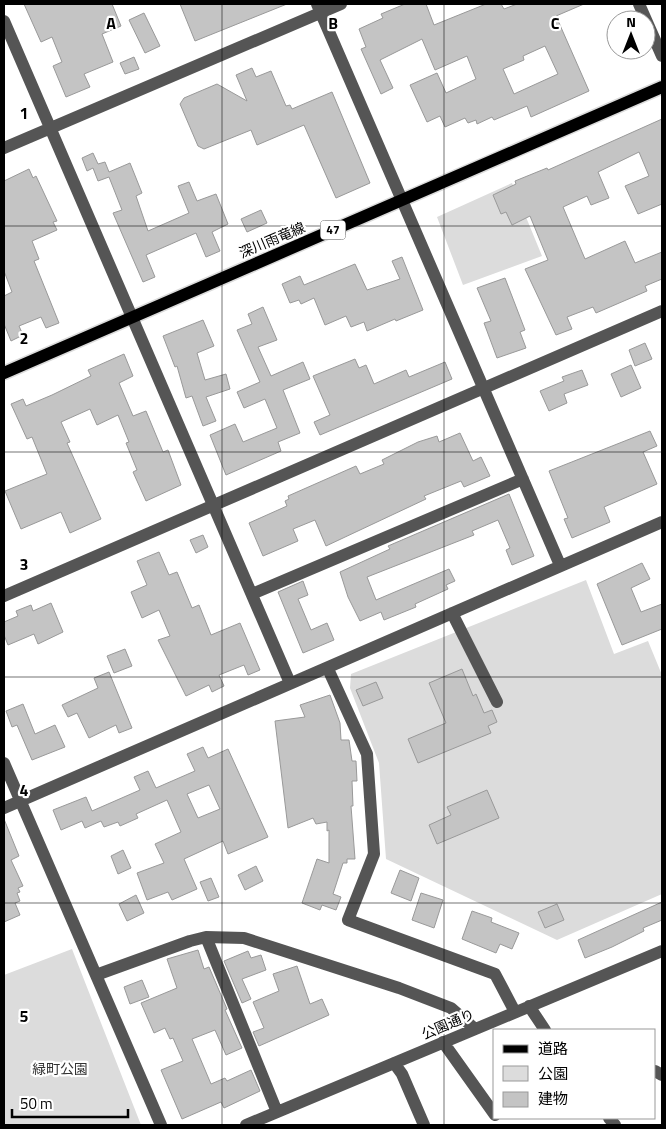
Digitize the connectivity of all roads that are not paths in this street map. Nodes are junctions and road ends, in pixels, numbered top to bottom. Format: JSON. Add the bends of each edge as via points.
{"nodes":[{"id":1,"x":341,"y":4,"type":"edge"},
{"id":2,"x":639,"y":4,"type":"edge"},
{"id":3,"x":319,"y":8,"type":"edge"},
{"id":4,"x":4,"y":21,"type":"edge"},
{"id":5,"x":662,"y":56,"type":"edge"},
{"id":6,"x":662,"y":87,"type":"edge"},
{"id":7,"x":49,"y":128,"type":"junction"},
{"id":8,"x":4,"y":148,"type":"edge"},
{"id":9,"x":404,"y":200,"type":"junction"},
{"id":10,"x":662,"y":311,"type":"edge"},
{"id":11,"x":132,"y":317,"type":"junction"},
{"id":12,"x":4,"y":372,"type":"edge"},
{"id":13,"x":484,"y":388,"type":"junction"},
{"id":14,"x":524,"y":479,"type":"junction"},
{"id":15,"x":213,"y":504,"type":"junction"},
{"id":16,"x":662,"y":522,"type":"edge"},
{"id":17,"x":560,"y":565,"type":"junction"},
{"id":18,"x":252,"y":594,"type":"junction"},
{"id":19,"x":4,"y":596,"type":"edge"},
{"id":20,"x":452,"y":613,"type":"junction"},
{"id":21,"x":328,"y":669,"type":"junction"},
{"id":22,"x":290,"y":683,"type":"junction"},
{"id":23,"x":497,"y":702,"type":"dead end"},
{"id":24,"x":4,"y":763,"type":"edge"},
{"id":25,"x":20,"y":800,"type":"junction"},
{"id":26,"x":4,"y":808,"type":"edge"},
{"id":27,"x":206,"y":937,"type":"junction"},
{"id":28,"x":662,"y":951,"type":"edge"},
{"id":29,"x":96,"y":975,"type":"junction"},
{"id":30,"x":529,"y":1006,"type":"junction"},
{"id":31,"x":515,"y":1012,"type":"junction"},
{"id":32,"x":475,"y":1029,"type":"junction"},
{"id":33,"x":545,"y":1029,"type":"edge"},
{"id":34,"x":443,"y":1042,"type":"junction"},
{"id":35,"x":394,"y":1063,"type":"junction"},
{"id":36,"x":278,"y":1112,"type":"junction"},
{"id":37,"x":493,"y":1112,"type":"edge"},
{"id":38,"x":161,"y":1125,"type":"edge"},
{"id":39,"x":246,"y":1125,"type":"edge"},
{"id":40,"x":424,"y":1125,"type":"edge"}],
"edges":[{"from":1,"to":3,"type":"street"},
{"from":2,"to":5,"type":"street"},
{"from":3,"to":7,"type":"street"},
{"from":3,"to":9,"type":"street"},
{"from":4,"to":7,"type":"street"},
{"from":6,"to":9,"type":"main road","name":"深川雨竜線","number":"47"},
{"from":7,"to":8,"type":"street"},
{"from":7,"to":11,"type":"street"},
{"from":9,"to":11,"type":"main road","name":"深川雨竜線","number":"47"},
{"from":9,"to":13,"type":"street"},
{"from":10,"to":13,"type":"street"},
{"from":11,"to":12,"type":"main road","name":"深川雨竜線","number":"47"},
{"from":11,"to":15,"type":"street"},
{"from":13,"to":14,"type":"street"},
{"from":13,"to":15,"type":"street"},
{"from":14,"to":17,"type":"street"},
{"from":14,"to":18,"type":"street"},
{"from":15,"to":18,"type":"street"},
{"from":15,"to":19,"type":"street"},
{"from":16,"to":17,"type":"street"},
{"from":17,"to":20,"type":"street"},
{"from":18,"to":22,"type":"street"},
{"from":20,"to":21,"type":"street"},
{"from":20,"to":23,"type":"street"},
{"from":21,"to":22,"type":"street"},
{"from":21,"to":31,"type":"street","via":[[367,754],[374,854],[348,920],[495,974]]},
{"from":22,"to":25,"type":"street"},
{"from":24,"to":25,"type":"street"},
{"from":25,"to":26,"type":"street"},
{"from":25,"to":29,"type":"street"},
{"from":27,"to":29,"type":"street"},
{"from":27,"to":32,"type":"street","via":[[244,938],[399,988],[451,1008]]},
{"from":27,"to":36,"type":"street"},
{"from":28,"to":30,"type":"street","name":"公園通り"},
{"from":29,"to":38,"type":"street"},
{"from":30,"to":31,"type":"street","name":"公園通り"},
{"from":30,"to":33,"type":"street"},
{"from":31,"to":32,"type":"street","name":"公園通り"},
{"from":32,"to":34,"type":"street","name":"公園通り"},
{"from":34,"to":35,"type":"street","name":"公園通り"},
{"from":34,"to":37,"type":"street"},
{"from":35,"to":36,"type":"street","name":"公園通り"},
{"from":35,"to":40,"type":"street"},
{"from":36,"to":39,"type":"street","name":"公園通り"}]}
